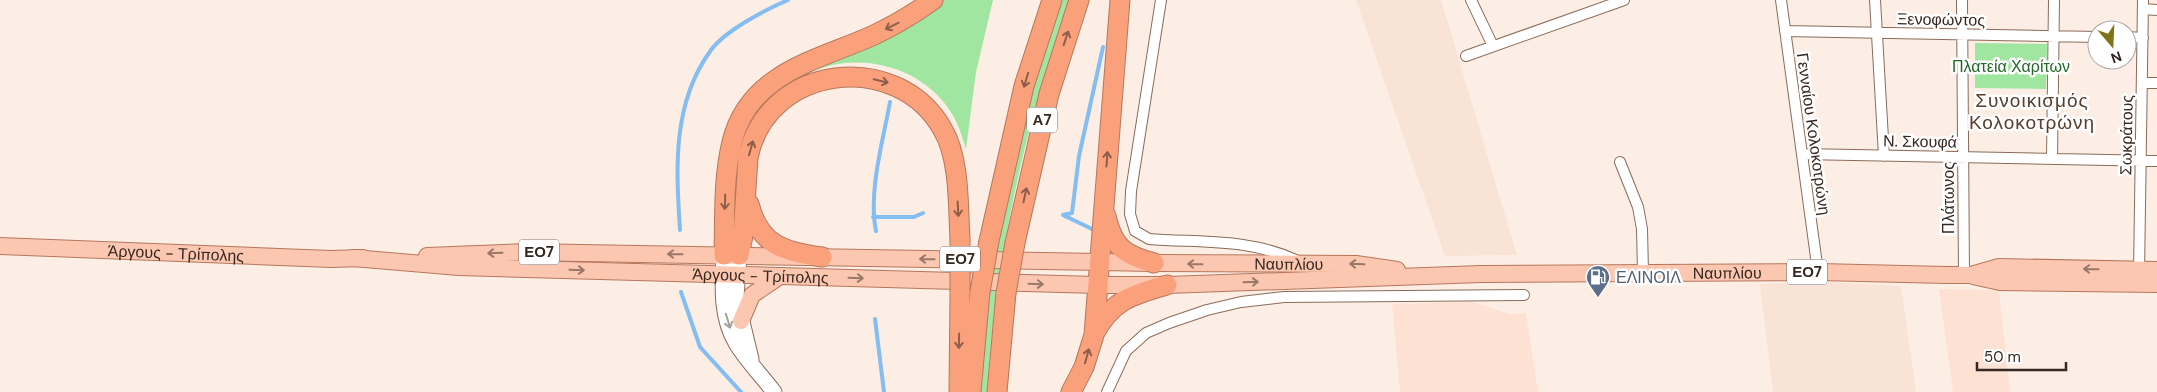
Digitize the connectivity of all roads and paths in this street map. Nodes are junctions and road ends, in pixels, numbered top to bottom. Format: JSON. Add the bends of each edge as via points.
{"nodes":[{"id":1,"x":933,"y":0,"type":"edge"},
{"id":2,"x":1052,"y":0,"type":"edge"},
{"id":3,"x":1079,"y":0,"type":"edge"},
{"id":4,"x":1120,"y":0,"type":"edge"},
{"id":5,"x":1161,"y":0,"type":"edge"},
{"id":6,"x":1471,"y":0,"type":"edge"},
{"id":7,"x":1624,"y":0,"type":"edge"},
{"id":8,"x":1781,"y":0,"type":"edge"},
{"id":9,"x":1875,"y":0,"type":"edge"},
{"id":10,"x":1962,"y":0,"type":"edge"},
{"id":11,"x":2054,"y":0,"type":"edge"},
{"id":12,"x":2143,"y":5,"type":"edge"},
{"id":13,"x":2157,"y":10,"type":"edge"},
{"id":14,"x":1785,"y":31,"type":"junction"},
{"id":15,"x":1876,"y":33,"type":"junction"},
{"id":16,"x":1962,"y":34,"type":"junction"},
{"id":17,"x":2054,"y":36,"type":"junction"},
{"id":18,"x":2087,"y":37,"type":"edge"},
{"id":19,"x":2137,"y":38,"type":"edge"},
{"id":20,"x":2143,"y":38,"type":"junction"},
{"id":21,"x":1493,"y":46,"type":"junction"},
{"id":22,"x":1466,"y":56,"type":"dead end"},
{"id":23,"x":2142,"y":83,"type":"junction"},
{"id":24,"x":2157,"y":83,"type":"edge"},
{"id":25,"x":1802,"y":154,"type":"junction"},
{"id":26,"x":1884,"y":156,"type":"junction"},
{"id":27,"x":1963,"y":157,"type":"junction"},
{"id":28,"x":2052,"y":159,"type":"junction"},
{"id":29,"x":2141,"y":160,"type":"junction"},
{"id":30,"x":2157,"y":161,"type":"edge"},
{"id":31,"x":1620,"y":162,"type":"dead end"},
{"id":32,"x":746,"y":196,"type":"junction"},
{"id":33,"x":1104,"y":208,"type":"junction"},
{"id":34,"x":0,"y":246,"type":"edge"},
{"id":35,"x":731,"y":255,"type":"junction"},
{"id":36,"x":822,"y":257,"type":"junction"},
{"id":37,"x":354,"y":258,"type":"junction"},
{"id":38,"x":1098,"y":261,"type":"junction"},
{"id":39,"x":1154,"y":263,"type":"junction"},
{"id":40,"x":1306,"y":264,"type":"junction"},
{"id":41,"x":2157,"y":270,"type":"edge"},
{"id":42,"x":1643,"y":272,"type":"junction"},
{"id":43,"x":1818,"y":272,"type":"junction"},
{"id":44,"x":731,"y":274,"type":"junction"},
{"id":45,"x":1423,"y":275,"type":"junction"},
{"id":46,"x":1968,"y":275,"type":"junction"},
{"id":47,"x":780,"y":276,"type":"junction"},
{"id":48,"x":2139,"y":277,"type":"junction"},
{"id":49,"x":2157,"y":284,"type":"edge"},
{"id":50,"x":1097,"y":285,"type":"junction"},
{"id":51,"x":1167,"y":285,"type":"junction"},
{"id":52,"x":1524,"y":295,"type":"dead end"},
{"id":53,"x":741,"y":321,"type":"junction"},
{"id":54,"x":1094,"y":335,"type":"junction"},
{"id":55,"x":752,"y":362,"type":"junction"},
{"id":56,"x":774,"y":392,"type":"edge"},
{"id":57,"x":959,"y":392,"type":"edge"},
{"id":58,"x":971,"y":392,"type":"edge"},
{"id":59,"x":997,"y":392,"type":"edge"},
{"id":60,"x":1071,"y":392,"type":"edge"},
{"id":61,"x":1107,"y":392,"type":"edge"}],
"edges":[{"from":1,"to":35,"type":"highway","one_way":true,"via":[[874,34],[793,69],[762,89],[750,103],[732,141],[725,187]]},
{"from":2,"to":58,"type":"highway","number":"Α7","one_way":true,"bridge":true,"via":[[1024,86],[989,241],[980,292]]},
{"from":59,"to":3,"type":"highway","number":"Α7","one_way":true,"bridge":true,"via":[[1006,293],[1015,243],[1049,94]]},
{"from":33,"to":4,"type":"highway","one_way":true},
{"from":5,"to":40,"type":"street","via":[[1131,191],[1130,214],[1135,231],[1149,239],[1257,246],[1278,251]]},
{"from":6,"to":21,"type":"street"},
{"from":7,"to":21,"type":"street"},
{"from":8,"to":14,"type":"street","name":"Γενναίου Κολοκοτρώνη"},
{"from":9,"to":15,"type":"street"},
{"from":10,"to":16,"type":"street","name":"Πλάτωνος"},
{"from":11,"to":17,"type":"street"},
{"from":12,"to":13,"type":"street"},
{"from":12,"to":20,"type":"street","name":"Σωκράτους"},
{"from":14,"to":15,"type":"street","name":"Ξενοφώντος"},
{"from":14,"to":25,"type":"street","name":"Γενναίου Κολοκοτρώνη"},
{"from":15,"to":16,"type":"street","name":"Ξενοφώντος"},
{"from":15,"to":26,"type":"street"},
{"from":16,"to":17,"type":"street","name":"Ξενοφώντος"},
{"from":16,"to":27,"type":"street","name":"Πλάτωνος"},
{"from":17,"to":18,"type":"street","name":"Ξενοφώντος"},
{"from":17,"to":28,"type":"street"},
{"from":19,"to":20,"type":"street"},
{"from":20,"to":23,"type":"street","name":"Σωκράτους"},
{"from":21,"to":22,"type":"street"},
{"from":23,"to":24,"type":"street"},
{"from":23,"to":29,"type":"street","name":"Σωκράτους"},
{"from":25,"to":26,"type":"street","name":"Ν. Σκουφά"},
{"from":25,"to":43,"type":"street","name":"Γενναίου Κολοκοτρώνη"},
{"from":26,"to":27,"type":"street","name":"Ν. Σκουφά"},
{"from":27,"to":28,"type":"street","name":"Ν. Σκουφά"},
{"from":27,"to":46,"type":"street","name":"Πλάτωνος"},
{"from":28,"to":29,"type":"street","name":"Ν. Σκουφά"},
{"from":29,"to":30,"type":"street","name":"Ν. Σκουφά"},
{"from":29,"to":48,"type":"street","name":"Σωκράτους"},
{"from":31,"to":42,"type":"street","via":[[1638,207]]},
{"from":32,"to":35,"type":"highway","via":[[743,236]]},
{"from":32,"to":36,"type":"highway","via":[[756,226],[772,244]]},
{"from":32,"to":57,"type":"highway","one_way":true,"bridge":true,"via":[[750,147],[761,123],[780,102],[807,85],[852,77],[873,79],[891,83],[919,100],[944,131],[954,164],[960,239]]},
{"from":33,"to":38,"type":"highway"},
{"from":33,"to":39,"type":"highway","via":[[1113,240],[1120,248],[1127,254]]},
{"from":34,"to":37,"type":"main road","name":"Άργους - Τρίπολης","number":"ΕΟ7"},
{"from":35,"to":36,"type":"main road","name":"Άργους - Τρίπολης","number":"ΕΟ7"},
{"from":35,"to":37,"type":"main road","name":"Άργους - Τρίπολης","number":"ΕΟ7","one_way":true,"via":[[526,252]]},
{"from":35,"to":44,"type":"main road"},
{"from":38,"to":36,"type":"main road","name":"Άργους - Τρίπολης","number":"ΕΟ7","one_way":true},
{"from":37,"to":44,"type":"main road","name":"Άργους - Τρίπολης","number":"ΕΟ7","one_way":true,"via":[[459,267]]},
{"from":38,"to":39,"type":"main road","name":"Άργους - Τρίπολης","number":"ΕΟ7"},
{"from":38,"to":50,"type":"highway"},
{"from":40,"to":39,"type":"main road","name":"Ναυπλίου","number":"ΕΟ7","one_way":true},
{"from":45,"to":40,"type":"main road","name":"Ναυπλίου","number":"ΕΟ7","one_way":true,"via":[[1370,265]]},
{"from":41,"to":48,"type":"main road","name":"Ναυπλίου","number":"ΕΟ7"},
{"from":42,"to":43,"type":"main road","name":"Ναυπλίου","number":"ΕΟ7"},
{"from":42,"to":45,"type":"main road","name":"Ναυπλίου","number":"ΕΟ7"},
{"from":43,"to":46,"type":"main road","name":"Ναυπλίου","number":"ΕΟ7"},
{"from":44,"to":47,"type":"main road","name":"Άργους - Τρίπολης","number":"ΕΟ7"},
{"from":44,"to":53,"type":"main road"},
{"from":44,"to":55,"type":"main road","one_way":true,"via":[[722,294],[725,311],[736,342]]},
{"from":51,"to":45,"type":"main road","name":"Ναυπλίου","number":"ΕΟ7","one_way":true},
{"from":46,"to":48,"type":"main road","name":"Ναυπλίου","number":"ΕΟ7","via":[[2000,282]]},
{"from":47,"to":50,"type":"main road","name":"Άργους - Τρίπολης","number":"ΕΟ7","one_way":true},
{"from":47,"to":53,"type":"main road","via":[[752,296]]},
{"from":48,"to":49,"type":"main road","name":"Ναυπλίου","number":"ΕΟ7"},
{"from":50,"to":51,"type":"main road","name":"Άργους - Τρίπολης","number":"ΕΟ7"},
{"from":50,"to":54,"type":"highway"},
{"from":51,"to":54,"type":"highway","via":[[1117,303],[1105,315]]},
{"from":52,"to":61,"type":"street","via":[[1284,297],[1241,302],[1168,323],[1146,333],[1126,351]]},
{"from":53,"to":55,"type":"main road"},
{"from":60,"to":54,"type":"highway","one_way":true,"via":[[1084,367]]},
{"from":55,"to":56,"type":"main road"}]}
